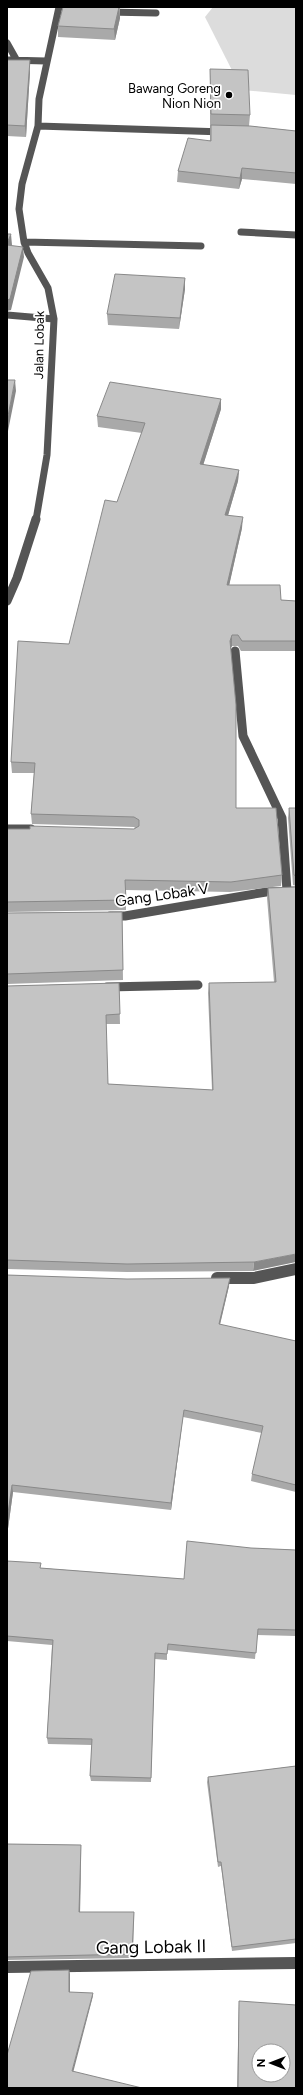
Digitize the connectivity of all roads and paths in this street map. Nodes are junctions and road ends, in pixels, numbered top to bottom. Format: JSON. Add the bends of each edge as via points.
{"nodes":[{"id":1,"x":59,"y":10,"type":"edge"},
{"id":2,"x":66,"y":12,"type":"edge"},
{"id":3,"x":96,"y":12,"type":"edge"},
{"id":4,"x":156,"y":12,"type":"dead end"},
{"id":5,"x":7,"y":43,"type":"edge"},
{"id":6,"x":7,"y":60,"type":"edge"},
{"id":7,"x":16,"y":60,"type":"junction"},
{"id":8,"x":46,"y":61,"type":"junction"},
{"id":9,"x":38,"y":126,"type":"junction"},
{"id":10,"x":234,"y":132,"type":"edge"},
{"id":11,"x":241,"y":232,"type":"dead end"},
{"id":12,"x":296,"y":235,"type":"edge"},
{"id":13,"x":24,"y":242,"type":"junction"},
{"id":14,"x":201,"y":246,"type":"dead end"},
{"id":15,"x":7,"y":315,"type":"edge"},
{"id":16,"x":54,"y":318,"type":"junction"},
{"id":17,"x":7,"y":601,"type":"edge"},
{"id":18,"x":235,"y":651,"type":"dead end"},
{"id":19,"x":7,"y":829,"type":"edge"},
{"id":20,"x":39,"y":830,"type":"edge"},
{"id":21,"x":291,"y":891,"type":"edge"},
{"id":22,"x":102,"y":916,"type":"edge"},
{"id":23,"x":198,"y":985,"type":"dead end"},
{"id":24,"x":94,"y":988,"type":"edge"},
{"id":25,"x":296,"y":1269,"type":"edge"},
{"id":26,"x":206,"y":1279,"type":"edge"},
{"id":27,"x":296,"y":1963,"type":"edge"},
{"id":28,"x":7,"y":1968,"type":"edge"}],
"edges":[{"from":1,"to":2,"type":"street"},
{"from":1,"to":8,"type":"street","name":"Jalan Lobak"},
{"from":3,"to":4,"type":"street"},
{"from":5,"to":7,"type":"street"},
{"from":6,"to":7,"type":"street"},
{"from":7,"to":8,"type":"street"},
{"from":8,"to":9,"type":"street","name":"Jalan Lobak","via":[[39,99]]},
{"from":9,"to":10,"type":"street"},
{"from":9,"to":13,"type":"street","name":"Jalan Lobak","via":[[20,195],[19,209]]},
{"from":11,"to":12,"type":"street"},
{"from":13,"to":14,"type":"street"},
{"from":13,"to":16,"type":"street","name":"Jalan Lobak","via":[[48,288]]},
{"from":15,"to":16,"type":"street"},
{"from":16,"to":17,"type":"street","name":"Jalan Lobak","via":[[47,447],[41,494],[32,535]]},
{"from":18,"to":21,"type":"street","via":[[243,736],[282,818]]},
{"from":19,"to":20,"type":"street"},
{"from":21,"to":22,"type":"street","name":"Gang Lobak V","via":[[266,892],[125,916]]},
{"from":23,"to":24,"type":"street"},
{"from":25,"to":26,"type":"street","via":[[254,1278]]},
{"from":27,"to":28,"type":"street","name":"Gang Lobak II"}]}
